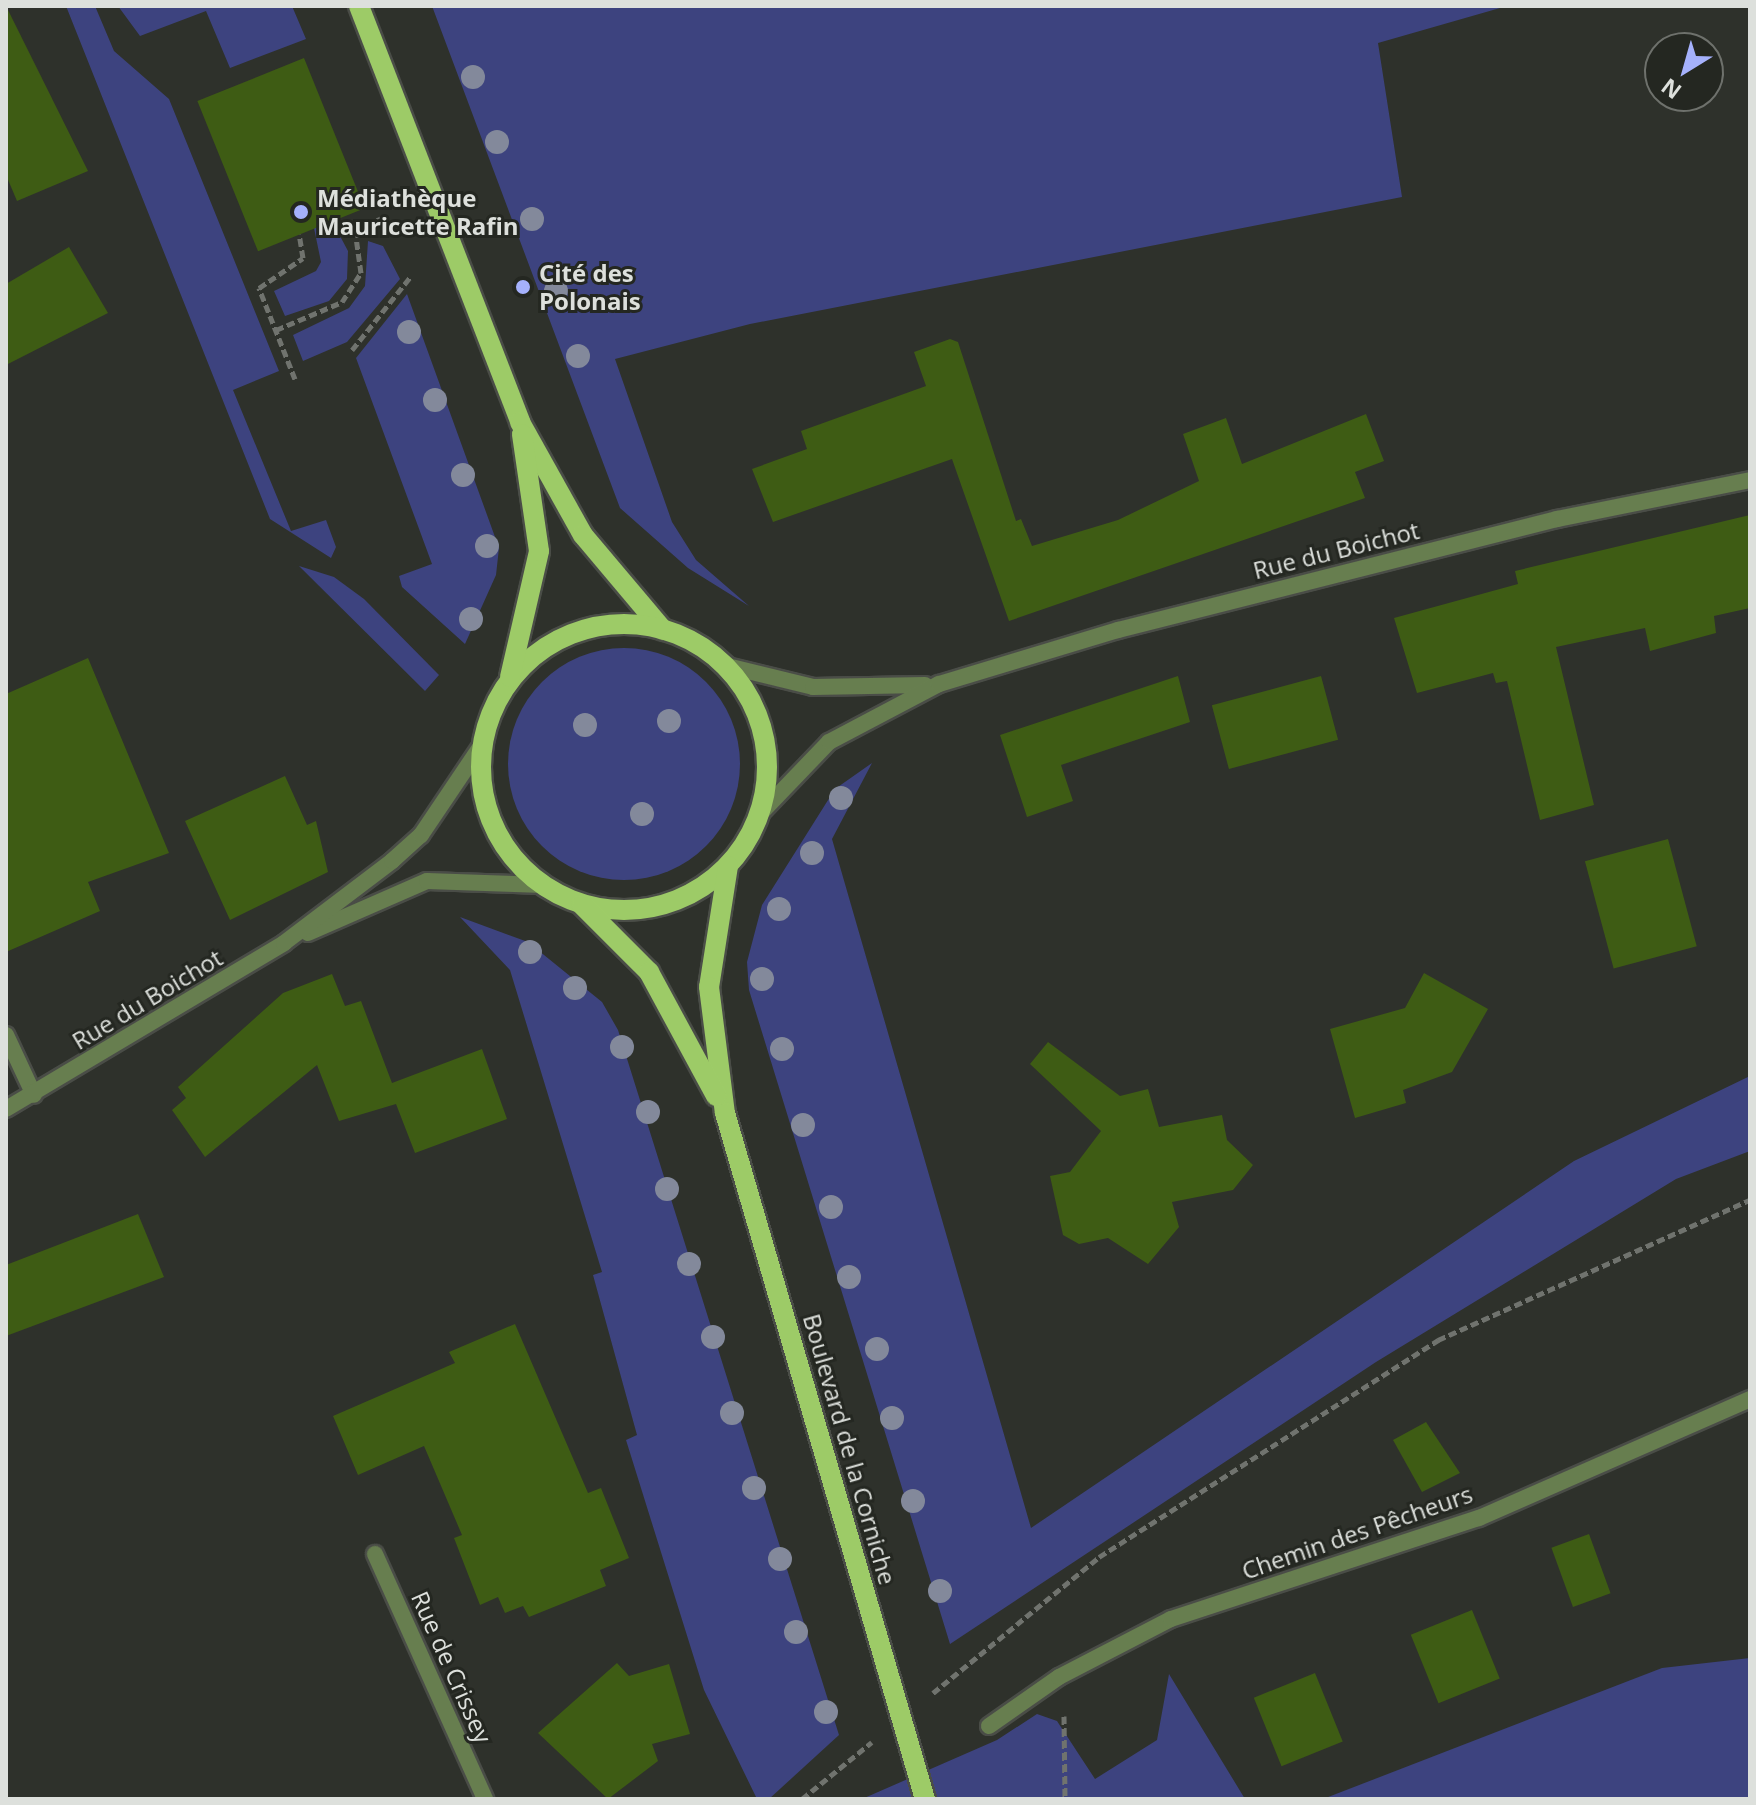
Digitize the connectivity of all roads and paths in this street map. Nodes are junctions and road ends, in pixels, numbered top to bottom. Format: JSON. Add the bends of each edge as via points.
{"nodes":[{"id":1,"x":359,"y":6,"type":"edge"},
{"id":2,"x":387,"y":216,"type":"dead end"},
{"id":3,"x":299,"y":234,"type":"dead end"},
{"id":4,"x":411,"y":276,"type":"dead end"},
{"id":5,"x":276,"y":330,"type":"junction"},
{"id":6,"x":352,"y":350,"type":"dead end"},
{"id":7,"x":295,"y":379,"type":"dead end"},
{"id":8,"x":520,"y":422,"type":"junction"},
{"id":9,"x":1750,"y":480,"type":"edge"},
{"id":10,"x":663,"y":630,"type":"junction"},
{"id":11,"x":723,"y":665,"type":"junction"},
{"id":12,"x":509,"y":681,"type":"junction"},
{"id":13,"x":939,"y":684,"type":"junction"},
{"id":14,"x":483,"y":743,"type":"junction"},
{"id":15,"x":759,"y":815,"type":"junction"},
{"id":16,"x":728,"y":866,"type":"junction"},
{"id":17,"x":543,"y":885,"type":"junction"},
{"id":18,"x":580,"y":903,"type":"junction"},
{"id":19,"x":284,"y":943,"type":"junction"},
{"id":20,"x":6,"y":1035,"type":"edge"},
{"id":21,"x":34,"y":1095,"type":"junction"},
{"id":22,"x":6,"y":1109,"type":"edge"},
{"id":23,"x":725,"y":1113,"type":"junction"},
{"id":24,"x":1750,"y":1200,"type":"edge"},
{"id":25,"x":1750,"y":1399,"type":"edge"},
{"id":26,"x":375,"y":1554,"type":"dead end"},
{"id":27,"x":1059,"y":1677,"type":"junction"},
{"id":28,"x":901,"y":1718,"type":"junction"},
{"id":29,"x":989,"y":1726,"type":"dead end"},
{"id":30,"x":871,"y":1743,"type":"dead end"},
{"id":31,"x":485,"y":1799,"type":"edge"},
{"id":32,"x":802,"y":1799,"type":"edge"},
{"id":33,"x":925,"y":1799,"type":"edge"},
{"id":34,"x":1065,"y":1799,"type":"edge"}],
"edges":[{"from":1,"to":8,"type":"main road"},
{"from":2,"to":5,"type":"path","via":[[355,230],[361,273],[342,302]]},
{"from":3,"to":5,"type":"path","via":[[303,258],[259,288]]},
{"from":4,"to":6,"type":"path"},
{"from":5,"to":7,"type":"path"},
{"from":8,"to":10,"type":"main road","via":[[583,535]]},
{"from":8,"to":12,"type":"main road","via":[[539,551]]},
{"from":9,"to":13,"type":"street","name":"Rue du Boichot","via":[[1557,519],[1133,626]]},
{"from":10,"to":11,"type":"main road"},
{"from":10,"to":12,"type":"main road","via":[[614,624],[567,636]]},
{"from":11,"to":13,"type":"street","name":"Rue du Boichot","via":[[813,687]]},
{"from":11,"to":15,"type":"main road","via":[[751,702],[766,746]]},
{"from":12,"to":14,"type":"main road"},
{"from":13,"to":15,"type":"street","name":"Rue du Boichot","via":[[829,742]]},
{"from":14,"to":17,"type":"main road","via":[[481,784],[492,823],[513,858]]},
{"from":14,"to":19,"type":"street","name":"Rue du Boichot","via":[[421,835]]},
{"from":15,"to":16,"type":"main road"},
{"from":16,"to":18,"type":"main road","via":[[692,894],[648,908]]},
{"from":16,"to":23,"type":"main road","name":"Boulevard de la Corniche","via":[[709,987]]},
{"from":17,"to":18,"type":"main road"},
{"from":17,"to":19,"type":"street","name":"Rue du Boichot","via":[[427,881]]},
{"from":18,"to":23,"type":"main road","name":"Boulevard de la Corniche","via":[[624,943],[669,1001]]},
{"from":19,"to":21,"type":"street","name":"Rue du Boichot"},
{"from":20,"to":21,"type":"street"},
{"from":21,"to":22,"type":"street","name":"Rue du Boichot"},
{"from":23,"to":28,"type":"main road","name":"Boulevard de la Corniche"},
{"from":24,"to":28,"type":"path","via":[[1438,1340],[1099,1557]]},
{"from":25,"to":27,"type":"street","name":"Chemin des Pêcheurs","via":[[1479,1518],[1171,1619]]},
{"from":26,"to":31,"type":"street","name":"Rue de Crissey"},
{"from":27,"to":29,"type":"street","name":"Chemin des Pêcheurs"},
{"from":27,"to":34,"type":"path"},
{"from":28,"to":33,"type":"main road","name":"Boulevard de la Corniche"},
{"from":30,"to":32,"type":"path"}]}
